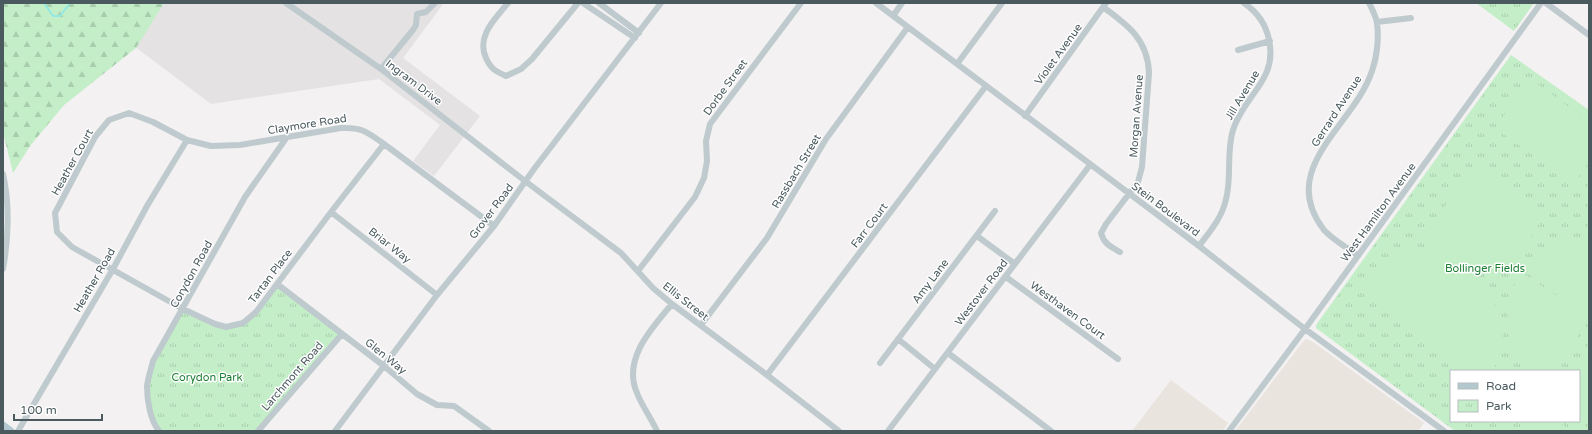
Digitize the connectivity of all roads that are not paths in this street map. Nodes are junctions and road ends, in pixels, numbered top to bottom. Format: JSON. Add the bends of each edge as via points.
{"nodes":[{"id":1,"x":286,"y":3,"type":"edge"},
{"id":2,"x":435,"y":3,"type":"edge"},
{"id":3,"x":508,"y":3,"type":"edge"},
{"id":4,"x":578,"y":3,"type":"edge"},
{"id":5,"x":583,"y":3,"type":"edge"},
{"id":6,"x":599,"y":3,"type":"edge"},
{"id":7,"x":661,"y":3,"type":"edge"},
{"id":8,"x":801,"y":3,"type":"edge"},
{"id":9,"x":876,"y":3,"type":"edge"},
{"id":10,"x":902,"y":3,"type":"edge"},
{"id":11,"x":1002,"y":3,"type":"edge"},
{"id":12,"x":1244,"y":3,"type":"edge"},
{"id":13,"x":1369,"y":3,"type":"edge"},
{"id":14,"x":1541,"y":3,"type":"edge"},
{"id":15,"x":1546,"y":3,"type":"edge"},
{"id":16,"x":1105,"y":5,"type":"edge"},
{"id":17,"x":893,"y":16,"type":"junction"},
{"id":18,"x":1411,"y":18,"type":"dead end"},
{"id":19,"x":1377,"y":22,"type":"junction"},
{"id":20,"x":908,"y":27,"type":"junction"},
{"id":21,"x":639,"y":33,"type":"junction"},
{"id":22,"x":1589,"y":35,"type":"edge"},
{"id":23,"x":635,"y":38,"type":"junction"},
{"id":24,"x":1270,"y":41,"type":"junction"},
{"id":25,"x":1238,"y":50,"type":"dead end"},
{"id":26,"x":957,"y":64,"type":"junction"},
{"id":27,"x":381,"y":69,"type":"junction"},
{"id":28,"x":986,"y":86,"type":"junction"},
{"id":29,"x":1025,"y":116,"type":"junction"},
{"id":30,"x":287,"y":137,"type":"junction"},
{"id":31,"x":187,"y":140,"type":"junction"},
{"id":32,"x":384,"y":144,"type":"junction"},
{"id":33,"x":1090,"y":165,"type":"junction"},
{"id":34,"x":3,"y":174,"type":"edge"},
{"id":35,"x":525,"y":181,"type":"junction"},
{"id":36,"x":1130,"y":194,"type":"junction"},
{"id":37,"x":994,"y":211,"type":"dead end"},
{"id":38,"x":331,"y":212,"type":"junction"},
{"id":39,"x":494,"y":226,"type":"junction"},
{"id":40,"x":977,"y":236,"type":"junction"},
{"id":41,"x":1198,"y":246,"type":"junction"},
{"id":42,"x":1120,"y":252,"type":"dead end"},
{"id":43,"x":1358,"y":256,"type":"junction"},
{"id":44,"x":1015,"y":264,"type":"junction"},
{"id":45,"x":3,"y":269,"type":"edge"},
{"id":46,"x":113,"y":269,"type":"junction"},
{"id":47,"x":638,"y":271,"type":"junction"},
{"id":48,"x":1006,"y":277,"type":"junction"},
{"id":49,"x":277,"y":284,"type":"junction"},
{"id":50,"x":437,"y":295,"type":"junction"},
{"id":51,"x":672,"y":304,"type":"junction"},
{"id":52,"x":183,"y":308,"type":"junction"},
{"id":53,"x":701,"y":325,"type":"junction"},
{"id":54,"x":1305,"y":329,"type":"junction"},
{"id":55,"x":342,"y":334,"type":"junction"},
{"id":56,"x":898,"y":339,"type":"junction"},
{"id":57,"x":948,"y":353,"type":"junction"},
{"id":58,"x":1118,"y":359,"type":"dead end"},
{"id":59,"x":880,"y":363,"type":"dead end"},
{"id":60,"x":384,"y":366,"type":"junction"},
{"id":61,"x":935,"y":369,"type":"junction"},
{"id":62,"x":767,"y":375,"type":"junction"},
{"id":63,"x":3,"y":425,"type":"edge"},
{"id":64,"x":10,"y":431,"type":"edge"},
{"id":65,"x":18,"y":431,"type":"edge"},
{"id":66,"x":159,"y":431,"type":"edge"},
{"id":67,"x":258,"y":431,"type":"edge"},
{"id":68,"x":335,"y":431,"type":"edge"},
{"id":69,"x":489,"y":431,"type":"edge"},
{"id":70,"x":657,"y":431,"type":"edge"},
{"id":71,"x":839,"y":431,"type":"edge"},
{"id":72,"x":888,"y":431,"type":"edge"},
{"id":73,"x":1052,"y":431,"type":"edge"},
{"id":74,"x":1228,"y":431,"type":"edge"},
{"id":75,"x":1444,"y":431,"type":"edge"}],
"edges":[{"from":1,"to":27,"type":"street","name":"Ingram Drive"},
{"from":2,"to":27,"type":"street","via":[[426,12],[418,14],[413,30]]},
{"from":3,"to":4,"type":"street","via":[[483,38],[483,52],[488,62],[494,71],[506,76],[521,69],[532,59]]},
{"from":5,"to":23,"type":"street"},
{"from":6,"to":21,"type":"street"},
{"from":7,"to":21,"type":"street","name":"Grover Road"},
{"from":8,"to":47,"type":"street","name":"Dorbe Street","via":[[710,124],[706,141],[707,161],[704,178],[695,197]]},
{"from":9,"to":17,"type":"street","name":"Stein Boulevard"},
{"from":10,"to":17,"type":"street"},
{"from":11,"to":26,"type":"street"},
{"from":12,"to":24,"type":"street","name":"Jill Avenue","via":[[1264,24]]},
{"from":13,"to":19,"type":"street","name":"Gerrard Avenue"},
{"from":14,"to":43,"type":"street","name":"West Hamilton Avenue"},
{"from":15,"to":22,"type":"street"},
{"from":16,"to":29,"type":"street","name":"Violet Avenue"},
{"from":16,"to":36,"type":"street","name":"Morgan Avenue","via":[[1133,31],[1149,62],[1142,167],[1138,182]]},
{"from":17,"to":20,"type":"street","name":"Stein Boulevard"},
{"from":18,"to":19,"type":"street"},
{"from":19,"to":43,"type":"street","name":"Gerrard Avenue","via":[[1377,51],[1373,71],[1363,91],[1328,140],[1310,174],[1310,205],[1325,231]]},
{"from":20,"to":26,"type":"street","name":"Stein Boulevard"},
{"from":20,"to":53,"type":"street","name":"Rassbach Street","via":[[826,138],[768,238]]},
{"from":21,"to":23,"type":"street","name":"Grover Road"},
{"from":23,"to":35,"type":"street","name":"Grover Road"},
{"from":24,"to":25,"type":"street"},
{"from":24,"to":41,"type":"street","name":"Jill Avenue","via":[[1272,57],[1262,84],[1240,114],[1233,129],[1227,198],[1222,213]]},
{"from":26,"to":28,"type":"street","name":"Stein Boulevard"},
{"from":27,"to":35,"type":"street","name":"Ingram Drive"},
{"from":28,"to":29,"type":"street","name":"Stein Boulevard"},
{"from":28,"to":62,"type":"street","name":"Farr Court"},
{"from":29,"to":33,"type":"street","name":"Stein Boulevard"},
{"from":30,"to":31,"type":"street","name":"Claymore Road","via":[[240,145],[210,146]]},
{"from":30,"to":32,"type":"street","name":"Claymore Road","via":[[355,128]]},
{"from":30,"to":52,"type":"street","name":"Corydon Road","via":[[245,196]]},
{"from":31,"to":46,"type":"street","name":"Heather Road"},
{"from":31,"to":46,"type":"street","name":"Heather Court","via":[[129,113],[109,120],[95,137],[55,213],[57,232],[72,247]]},
{"from":32,"to":38,"type":"street","name":"Tartan Place"},
{"from":32,"to":39,"type":"street","name":"Claymore Road"},
{"from":33,"to":36,"type":"street","name":"Stein Boulevard"},
{"from":33,"to":44,"type":"street","name":"Westover Road"},
{"from":34,"to":45,"type":"street","via":[[9,218]]},
{"from":35,"to":39,"type":"street","name":"Grover Road"},
{"from":35,"to":47,"type":"street","name":"Ellis Street","via":[[621,253]]},
{"from":36,"to":41,"type":"street","name":"Stein Boulevard"},
{"from":36,"to":42,"type":"street","name":"Morgan Avenue","via":[[1101,232],[1108,246]]},
{"from":37,"to":40,"type":"street","name":"Amy Lane"},
{"from":38,"to":49,"type":"street","name":"Tartan Place"},
{"from":38,"to":50,"type":"street","name":"Briar Way"},
{"from":39,"to":50,"type":"street","name":"Grover Road"},
{"from":40,"to":44,"type":"street"},
{"from":40,"to":56,"type":"street","name":"Amy Lane"},
{"from":41,"to":54,"type":"street","name":"Stein Boulevard"},
{"from":43,"to":54,"type":"street","name":"West Hamilton Avenue"},
{"from":44,"to":48,"type":"street","name":"Westover Road"},
{"from":46,"to":52,"type":"street","name":"Tartan Place"},
{"from":46,"to":65,"type":"street","name":"Heather Road"},
{"from":47,"to":51,"type":"street","name":"Ellis Street"},
{"from":48,"to":57,"type":"street","name":"Westover Road"},
{"from":48,"to":58,"type":"street","name":"Westhaven Court"},
{"from":49,"to":52,"type":"street","name":"Tartan Place","via":[[256,312],[243,323],[226,327]]},
{"from":49,"to":55,"type":"street","name":"Glen Way"},
{"from":50,"to":60,"type":"street","name":"Grover Road"},
{"from":51,"to":53,"type":"street","name":"Ellis Street"},
{"from":51,"to":70,"type":"street","via":[[635,356],[633,375],[636,392]]},
{"from":52,"to":66,"type":"street","name":"Corydon Road","via":[[154,361],[147,385],[149,408]]},
{"from":53,"to":62,"type":"street","name":"Ellis Street"},
{"from":54,"to":74,"type":"street","name":"West Hamilton Avenue"},
{"from":54,"to":75,"type":"street","name":"Stein Boulevard"},
{"from":55,"to":60,"type":"street","name":"Glen Way"},
{"from":55,"to":67,"type":"street","name":"Larchmont Road"},
{"from":56,"to":59,"type":"street","name":"Amy Lane"},
{"from":56,"to":61,"type":"street"},
{"from":57,"to":61,"type":"street","name":"Westover Road"},
{"from":57,"to":73,"type":"street"},
{"from":60,"to":68,"type":"street","name":"Grover Road"},
{"from":60,"to":69,"type":"street","name":"Glen Way","via":[[417,394],[437,405],[454,406]]},
{"from":61,"to":72,"type":"street","name":"Westover Road"},
{"from":62,"to":71,"type":"street","name":"Ellis Street"},
{"from":63,"to":64,"type":"main road"}]}
